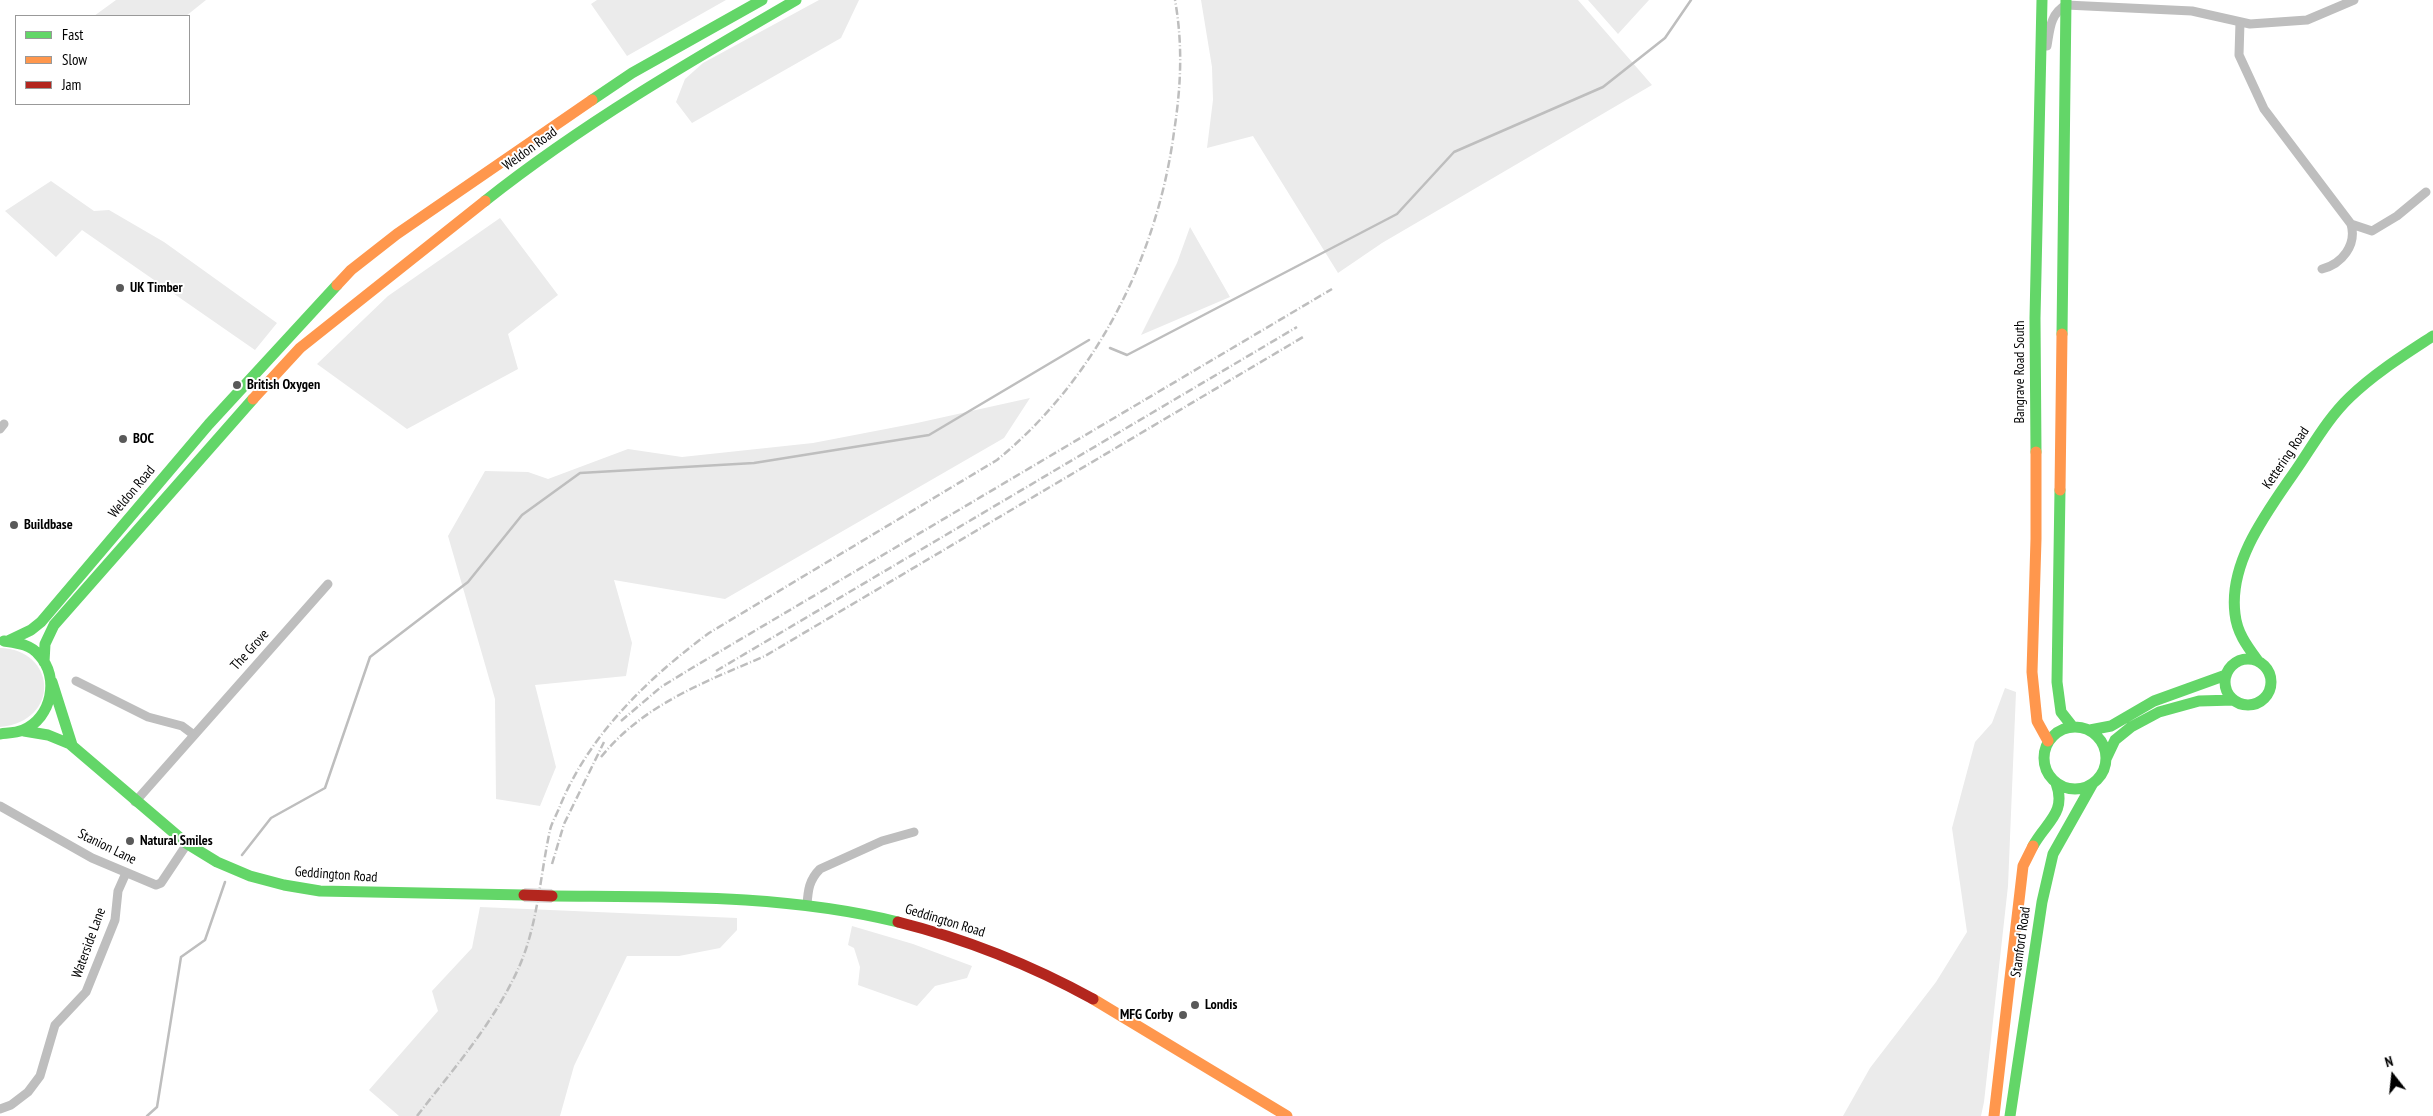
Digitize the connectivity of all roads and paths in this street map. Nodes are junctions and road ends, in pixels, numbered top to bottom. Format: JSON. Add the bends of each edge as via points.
{"nodes":[{"id":1,"x":762,"y":0,"type":"edge"},
{"id":2,"x":796,"y":0,"type":"edge"},
{"id":3,"x":2042,"y":0,"type":"edge"},
{"id":4,"x":2354,"y":0,"type":"edge"},
{"id":5,"x":2064,"y":2,"type":"edge"},
{"id":6,"x":2167,"y":5,"type":"edge"},
{"id":7,"x":2240,"y":22,"type":"junction"},
{"id":8,"x":2040,"y":87,"type":"junction"},
{"id":9,"x":2426,"y":192,"type":"dead end"},
{"id":10,"x":2351,"y":224,"type":"junction"},
{"id":11,"x":2322,"y":269,"type":"dead end"},
{"id":12,"x":2433,"y":336,"type":"edge"},
{"id":13,"x":328,"y":584,"type":"dead end"},
{"id":14,"x":2240,"y":639,"type":"junction"},
{"id":15,"x":4,"y":641,"type":"edge"},
{"id":16,"x":2258,"y":661,"type":"junction"},
{"id":17,"x":44,"y":662,"type":"junction"},
{"id":18,"x":2236,"y":663,"type":"junction"},
{"id":19,"x":2226,"y":676,"type":"junction"},
{"id":20,"x":76,"y":681,"type":"dead end"},
{"id":21,"x":52,"y":682,"type":"junction"},
{"id":22,"x":2234,"y":700,"type":"junction"},
{"id":23,"x":2072,"y":726,"type":"junction"},
{"id":24,"x":24,"y":730,"type":"junction"},
{"id":25,"x":2090,"y":730,"type":"junction"},
{"id":26,"x":3,"y":735,"type":"edge"},
{"id":27,"x":194,"y":736,"type":"junction"},
{"id":28,"x":2048,"y":741,"type":"junction"},
{"id":29,"x":72,"y":745,"type":"junction"},
{"id":30,"x":2106,"y":759,"type":"junction"},
{"id":31,"x":2056,"y":783,"type":"junction"},
{"id":32,"x":2093,"y":783,"type":"junction"},
{"id":33,"x":136,"y":802,"type":"junction"},
{"id":34,"x":0,"y":806,"type":"edge"},
{"id":35,"x":914,"y":832,"type":"dead end"},
{"id":36,"x":187,"y":844,"type":"junction"},
{"id":37,"x":126,"y":873,"type":"junction"},
{"id":38,"x":807,"y":905,"type":"junction"},
{"id":39,"x":0,"y":1110,"type":"edge"},
{"id":40,"x":1287,"y":1116,"type":"edge"},
{"id":41,"x":1994,"y":1116,"type":"edge"},
{"id":42,"x":2010,"y":1116,"type":"edge"}],
"edges":[{"from":1,"to":15,"type":"main road","name":"Weldon Road","via":[[632,73],[397,234],[351,270],[209,424],[41,622],[32,630]]},
{"from":2,"to":17,"type":"main road","name":"Weldon Road","via":[[587,126],[504,186],[300,348],[54,625],[45,644]]},
{"from":3,"to":8,"type":"main road","name":"Bangrave Road South"},
{"from":4,"to":7,"type":"street","via":[[2307,20]]},
{"from":5,"to":6,"type":"street"},
{"from":5,"to":8,"type":"street","via":[[2051,22]]},
{"from":5,"to":23,"type":"main road","via":[[2056,682],[2061,712]]},
{"from":6,"to":7,"type":"street"},
{"from":7,"to":10,"type":"street","via":[[2239,55],[2264,109]]},
{"from":8,"to":28,"type":"main road","name":"Bangrave Road South","via":[[2032,672],[2037,721]]},
{"from":9,"to":10,"type":"street","via":[[2372,231]]},
{"from":10,"to":11,"type":"street","via":[[2354,234],[2347,254]]},
{"from":12,"to":14,"type":"main road","name":"Kettering Road","via":[[2394,361],[2339,407],[2264,518],[2238,573],[2236,621]]},
{"from":13,"to":27,"type":"street","name":"The Grove"},
{"from":14,"to":16,"type":"main road"},
{"from":14,"to":18,"type":"main road"},
{"from":15,"to":17,"type":"main road","via":[[22,644],[35,651]]},
{"from":16,"to":18,"type":"main road"},
{"from":16,"to":22,"type":"main road","via":[[2269,673],[2271,684],[2268,694],[2260,702],[2250,705]]},
{"from":17,"to":21,"type":"main road"},
{"from":18,"to":19,"type":"main road"},
{"from":19,"to":22,"type":"main road","via":[[2227,691]]},
{"from":19,"to":25,"type":"main road","via":[[2154,701],[2111,726]]},
{"from":20,"to":27,"type":"street","via":[[148,717],[182,726]]},
{"from":21,"to":24,"type":"main road","via":[[49,705],[42,716]]},
{"from":21,"to":29,"type":"main road"},
{"from":22,"to":30,"type":"main road","via":[[2198,701],[2159,712],[2115,740]]},
{"from":23,"to":25,"type":"main road"},
{"from":23,"to":28,"type":"main road","via":[[2056,732]]},
{"from":24,"to":26,"type":"main road"},
{"from":24,"to":29,"type":"main road","via":[[52,736]]},
{"from":25,"to":30,"type":"main road","via":[[2100,740]]},
{"from":27,"to":33,"type":"street","name":"The Grove"},
{"from":28,"to":31,"type":"main road","via":[[2043,753],[2044,766]]},
{"from":29,"to":33,"type":"main road","name":"Geddington Road"},
{"from":30,"to":32,"type":"main road","via":[[2102,772]]},
{"from":31,"to":32,"type":"main road","via":[[2075,789]]},
{"from":31,"to":41,"type":"main road","name":"Stamford Road","via":[[2061,797],[2055,815],[2023,866]]},
{"from":32,"to":42,"type":"main road","name":"Stamford Road","via":[[2053,854],[2042,902]]},
{"from":33,"to":36,"type":"main road","name":"Geddington Road"},
{"from":34,"to":37,"type":"street","name":"Stanion Lane","via":[[92,858]]},
{"from":35,"to":38,"type":"street","via":[[882,841],[820,869],[808,886]]},
{"from":36,"to":37,"type":"street","name":"Stanion Lane","via":[[161,883],[149,883]]},
{"from":36,"to":38,"type":"main road","name":"Geddington Road","bridge":true,"via":[[243,874],[297,889],[726,899]]},
{"from":37,"to":39,"type":"street","name":"Waterside Lane","via":[[118,891],[115,920],[86,992],[55,1025],[40,1076],[28,1092]]},
{"from":38,"to":40,"type":"main road","name":"Geddington Road","via":[[922,928],[1006,957],[1070,986]]}]}
